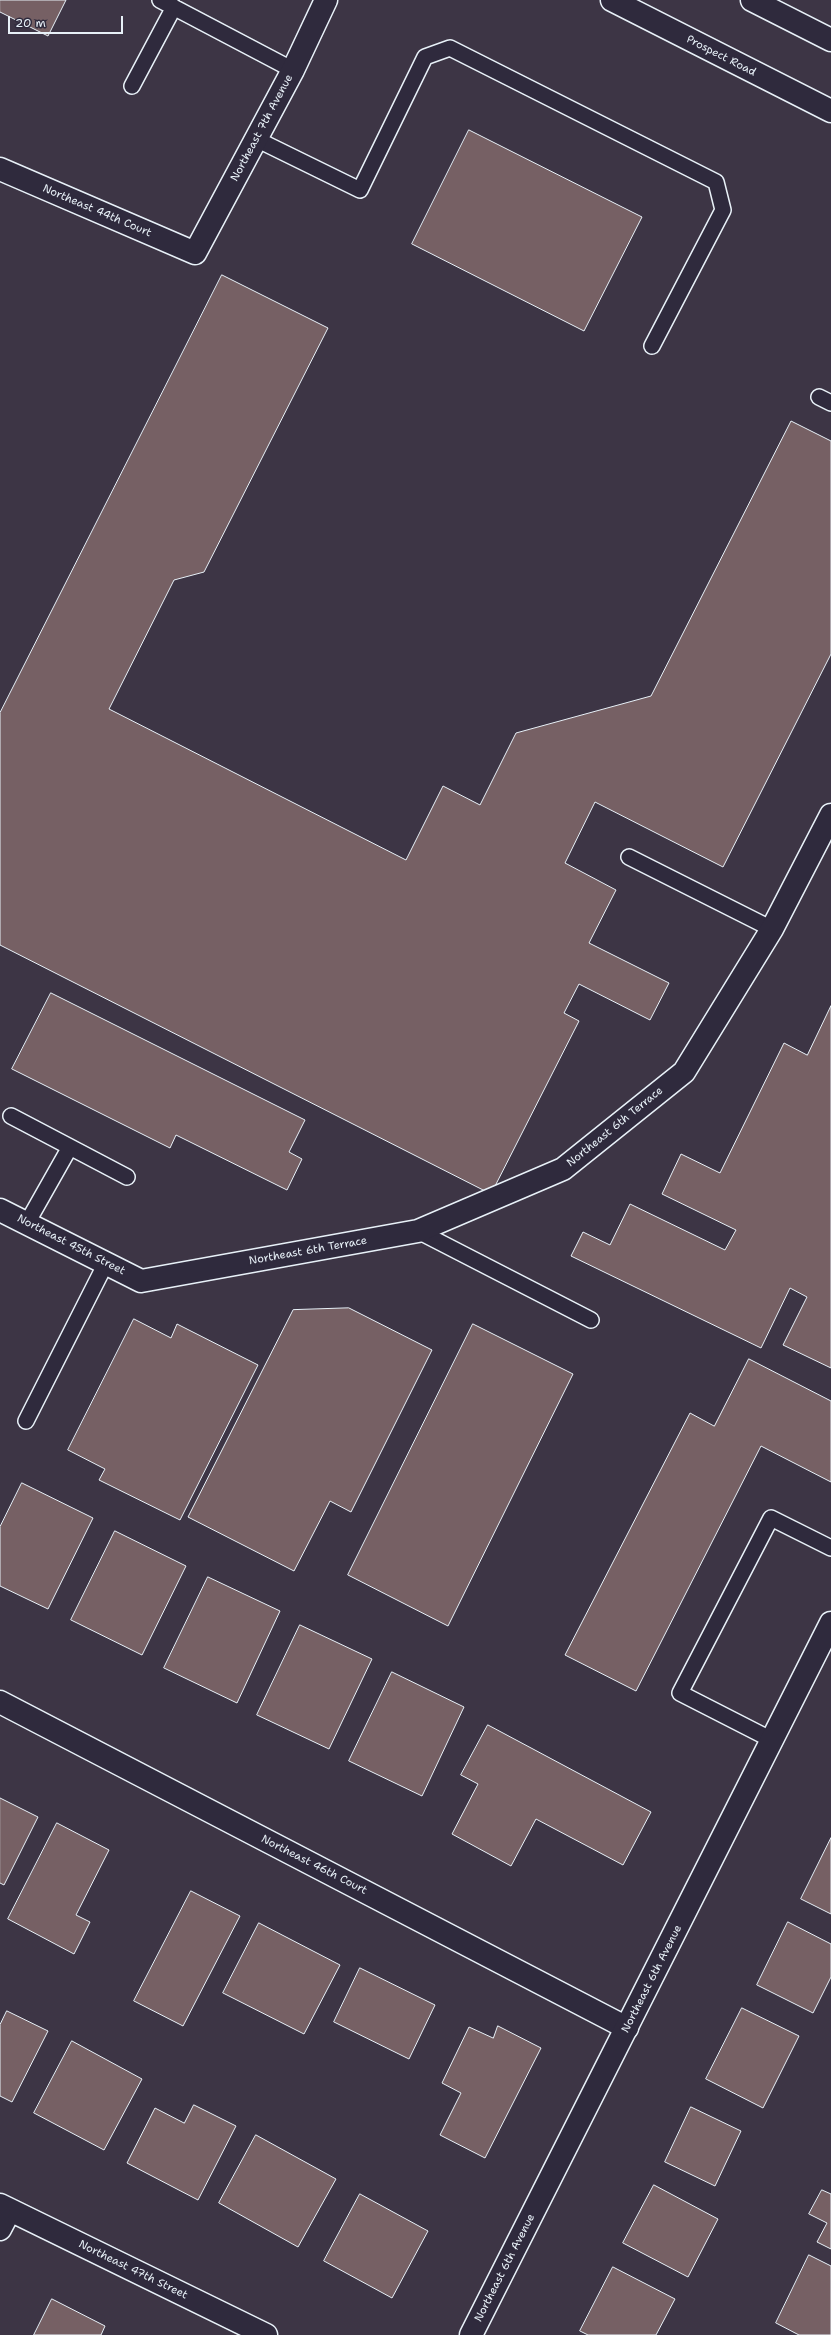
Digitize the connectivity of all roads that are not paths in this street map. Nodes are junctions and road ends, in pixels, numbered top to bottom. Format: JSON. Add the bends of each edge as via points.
{"nodes":[{"id":1,"x":160,"y":0,"type":"edge"},
{"id":2,"x":326,"y":0,"type":"edge"},
{"id":3,"x":612,"y":0,"type":"edge"},
{"id":4,"x":752,"y":0,"type":"edge"},
{"id":5,"x":174,"y":7,"type":"junction"},
{"id":6,"x":831,"y":38,"type":"edge"},
{"id":7,"x":293,"y":70,"type":"junction"},
{"id":8,"x":132,"y":86,"type":"dead end"},
{"id":9,"x":831,"y":111,"type":"edge"},
{"id":10,"x":256,"y":139,"type":"junction"},
{"id":11,"x":0,"y":169,"type":"edge"},
{"id":12,"x":195,"y":253,"type":"joint"},
{"id":13,"x":652,"y":346,"type":"dead end"},
{"id":14,"x":831,"y":815,"type":"edge"},
{"id":15,"x":630,"y":857,"type":"dead end"},
{"id":16,"x":772,"y":929,"type":"junction"},
{"id":17,"x":11,"y":1116,"type":"dead end"},
{"id":18,"x":70,"y":1147,"type":"junction"},
{"id":19,"x":127,"y":1177,"type":"dead end"},
{"id":20,"x":0,"y":1210,"type":"edge"},
{"id":21,"x":27,"y":1223,"type":"junction"},
{"id":22,"x":418,"y":1231,"type":"junction"},
{"id":23,"x":106,"y":1263,"type":"junction"},
{"id":24,"x":142,"y":1281,"type":"joint"},
{"id":25,"x":590,"y":1320,"type":"dead end"},
{"id":26,"x":26,"y":1421,"type":"dead end"},
{"id":27,"x":831,"y":1548,"type":"edge"},
{"id":28,"x":830,"y":1626,"type":"edge"},
{"id":29,"x":0,"y":1702,"type":"edge"},
{"id":30,"x":772,"y":1740,"type":"junction"},
{"id":31,"x":628,"y":2028,"type":"junction"},
{"id":32,"x":3,"y":2215,"type":"edge"},
{"id":33,"x":266,"y":2335,"type":"edge"},
{"id":34,"x":471,"y":2335,"type":"edge"}],
"edges":[{"from":1,"to":5,"type":"lane"},
{"from":2,"to":7,"type":"street","name":"Northeast 7th Avenue"},
{"from":3,"to":9,"type":"street","name":"Prospect Road"},
{"from":4,"to":6,"type":"street"},
{"from":5,"to":7,"type":"lane"},
{"from":5,"to":8,"type":"lane"},
{"from":7,"to":10,"type":"street","name":"Northeast 7th Avenue"},
{"from":10,"to":12,"type":"street","name":"Northeast 7th Avenue"},
{"from":10,"to":13,"type":"lane","via":[[360,190],[425,57],[450,48],[716,182],[723,210]]},
{"from":11,"to":12,"type":"street","name":"Northeast 44th Court"},
{"from":14,"to":16,"type":"street","name":"Northeast 6th Terrace"},
{"from":15,"to":16,"type":"lane"},
{"from":16,"to":22,"type":"street","name":"Northeast 6th Terrace","via":[[684,1072],[563,1169]]},
{"from":17,"to":18,"type":"lane"},
{"from":18,"to":19,"type":"lane"},
{"from":18,"to":21,"type":"lane"},
{"from":20,"to":21,"type":"street","name":"Northeast 45th Street"},
{"from":21,"to":23,"type":"street","name":"Northeast 45th Street"},
{"from":22,"to":24,"type":"street","name":"Northeast 6th Terrace"},
{"from":22,"to":25,"type":"lane"},
{"from":23,"to":24,"type":"street","name":"Northeast 45th Street"},
{"from":23,"to":26,"type":"lane"},
{"from":27,"to":30,"type":"lane","via":[[771,1518],[680,1693]]},
{"from":28,"to":30,"type":"street","name":"Northeast 6th Avenue"},
{"from":29,"to":31,"type":"street","name":"Northeast 46th Court"},
{"from":30,"to":31,"type":"street","name":"Northeast 6th Avenue"},
{"from":31,"to":34,"type":"street","name":"Northeast 6th Avenue"},
{"from":32,"to":33,"type":"street","name":"Northeast 47th Street"}]}
